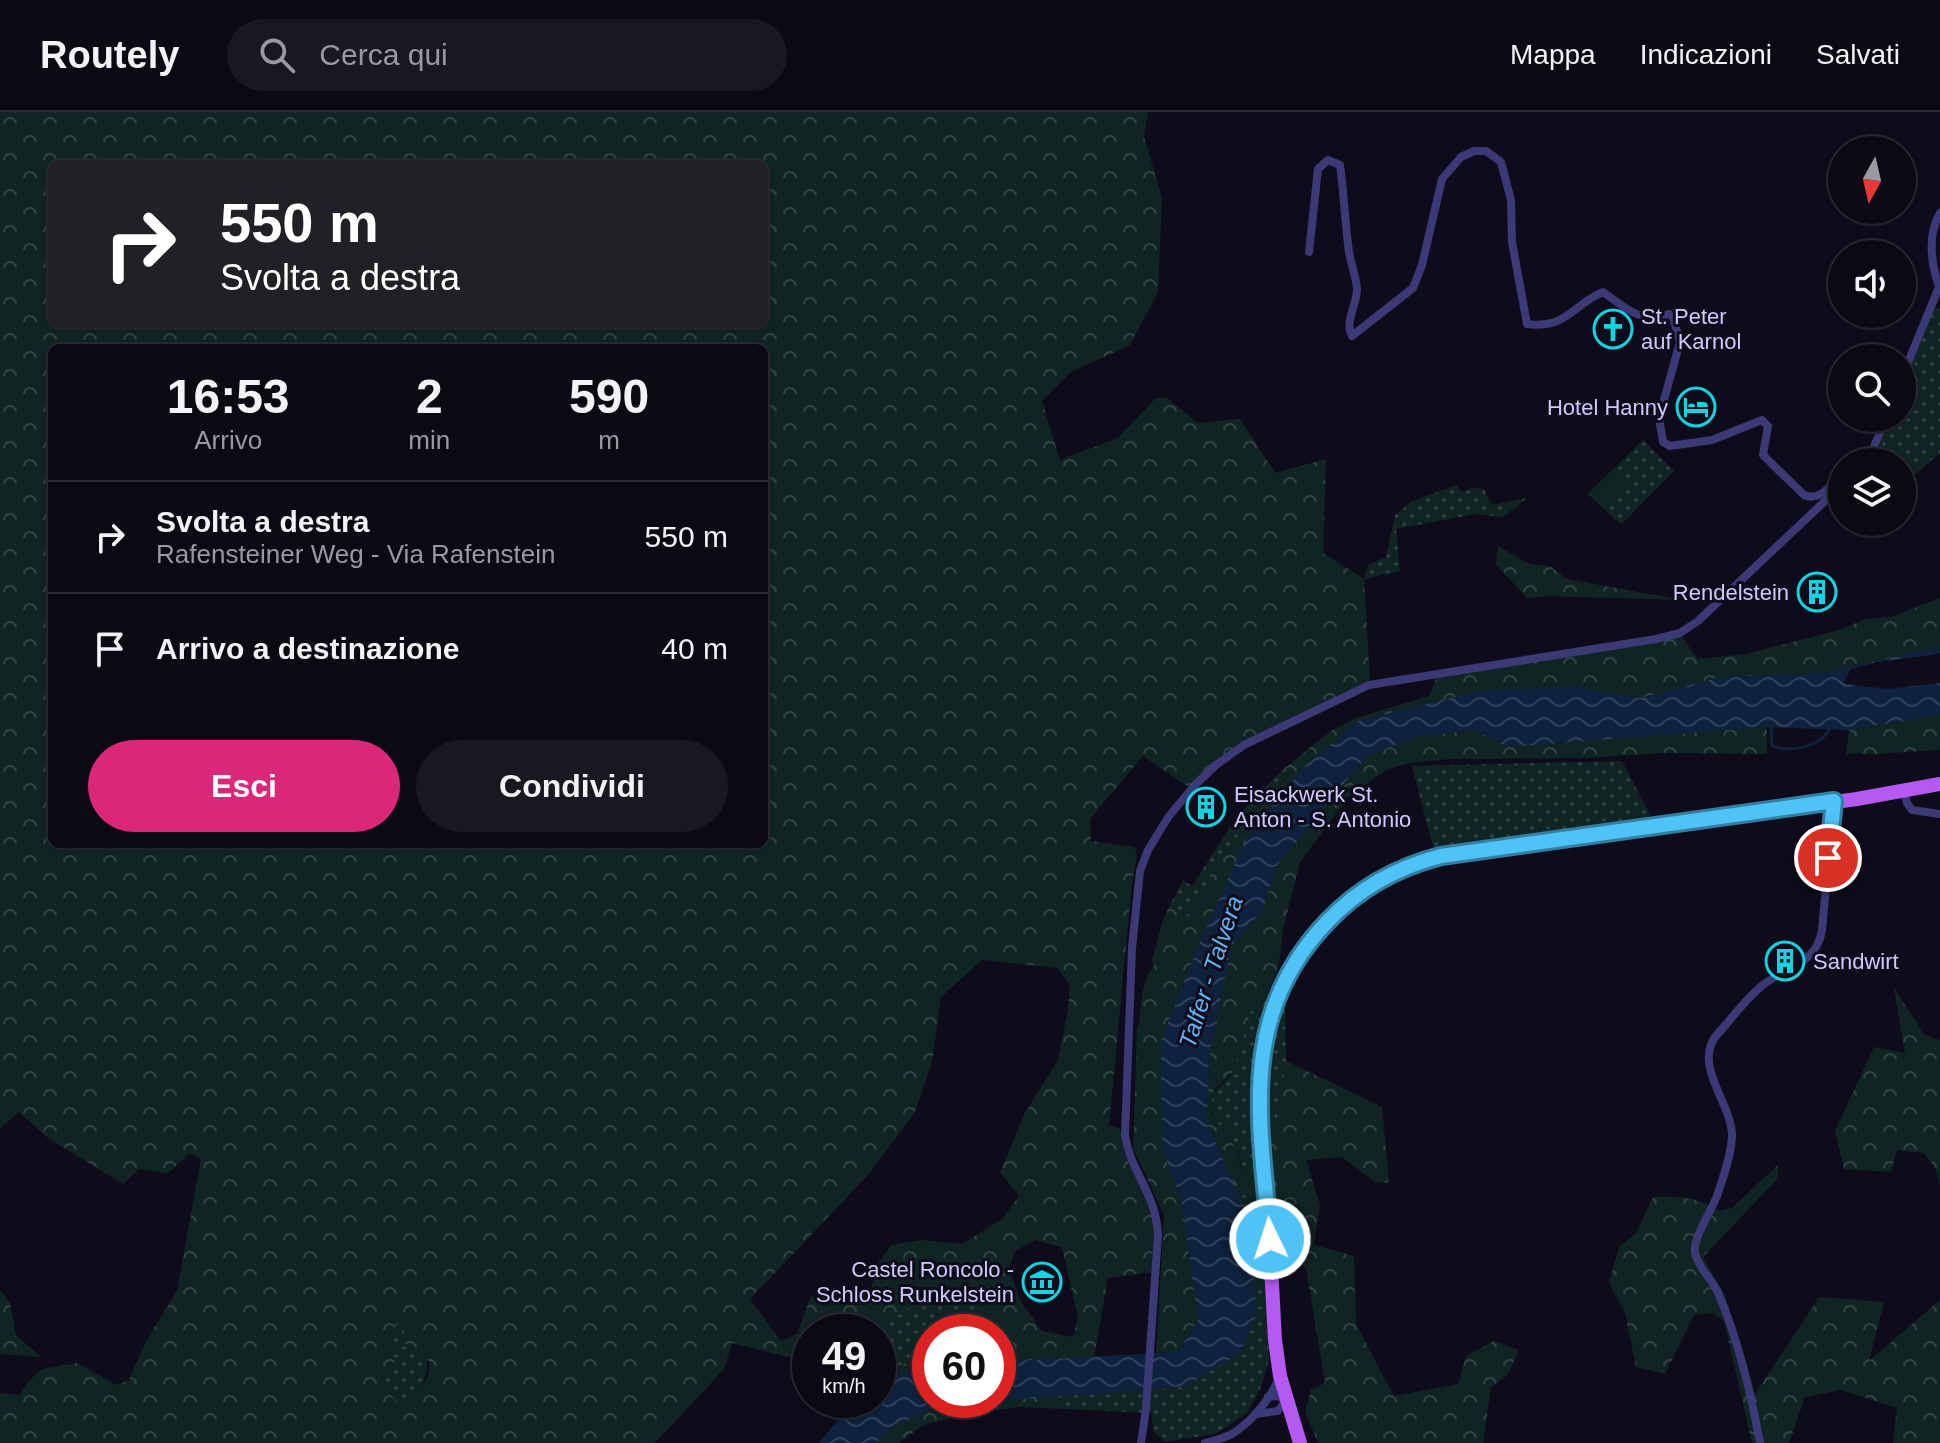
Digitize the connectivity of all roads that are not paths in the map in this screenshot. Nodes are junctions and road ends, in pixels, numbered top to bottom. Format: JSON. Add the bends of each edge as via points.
{"nodes":[{"id":1,"x":1940,"y":213,"type":"edge"},
{"id":2,"x":1309,"y":252,"type":"dead end"},
{"id":3,"x":1939,"y":288,"type":"edge"},
{"id":4,"x":1916,"y":344,"type":"edge"},
{"id":5,"x":1828,"y":487,"type":"edge"},
{"id":6,"x":1828,"y":498,"type":"edge"},
{"id":7,"x":1940,"y":784,"type":"edge"},
{"id":8,"x":1904,"y":791,"type":"junction"},
{"id":9,"x":1834,"y":801,"type":"junction"},
{"id":10,"x":1940,"y":814,"type":"edge"},
{"id":11,"x":1280,"y":1376,"type":"junction"},
{"id":12,"x":1268,"y":1397,"type":"junction"},
{"id":13,"x":1282,"y":1406,"type":"junction"},
{"id":14,"x":1255,"y":1414,"type":"junction"},
{"id":15,"x":1141,"y":1443,"type":"edge"},
{"id":16,"x":1205,"y":1443,"type":"edge"},
{"id":17,"x":1300,"y":1443,"type":"edge"},
{"id":18,"x":1760,"y":1443,"type":"edge"}],
"edges":[{"from":1,"to":3,"type":"street","via":[[1931,256]]},
{"from":2,"to":5,"type":"street","via":[[1318,169],[1334,160],[1340,165],[1357,287],[1349,321],[1352,336],[1413,288],[1442,179],[1461,157],[1486,151],[1501,162],[1511,200],[1512,242],[1527,324],[1566,318],[1603,292],[1628,311],[1651,318],[1669,314],[1680,342],[1659,421],[1666,444],[1712,440],[1762,420],[1768,426],[1763,455],[1804,495],[1818,497]]},
{"from":3,"to":4,"type":"street"},
{"from":6,"to":15,"type":"street","via":[[1698,621],[1674,634],[1369,685],[1244,745],[1216,765],[1169,816],[1140,871],[1132,948],[1125,1135],[1157,1216]]},
{"from":7,"to":8,"type":"main road"},
{"from":8,"to":9,"type":"main road"},
{"from":8,"to":10,"type":"street","via":[[1912,810]]},
{"from":9,"to":11,"type":"main road","via":[[1441,856],[1384,878],[1332,916],[1286,974],[1262,1046],[1259,1103]]},
{"from":9,"to":18,"type":"street","via":[[1818,944],[1791,971],[1764,984],[1710,1048],[1732,1139],[1718,1194],[1694,1251],[1721,1299]]},
{"from":11,"to":12,"type":"street"},
{"from":11,"to":13,"type":"main road"},
{"from":12,"to":13,"type":"street","via":[[1278,1396]]},
{"from":12,"to":14,"type":"street"},
{"from":13,"to":14,"type":"street"},
{"from":13,"to":17,"type":"main road"},
{"from":14,"to":16,"type":"street","via":[[1234,1433]]}]}
